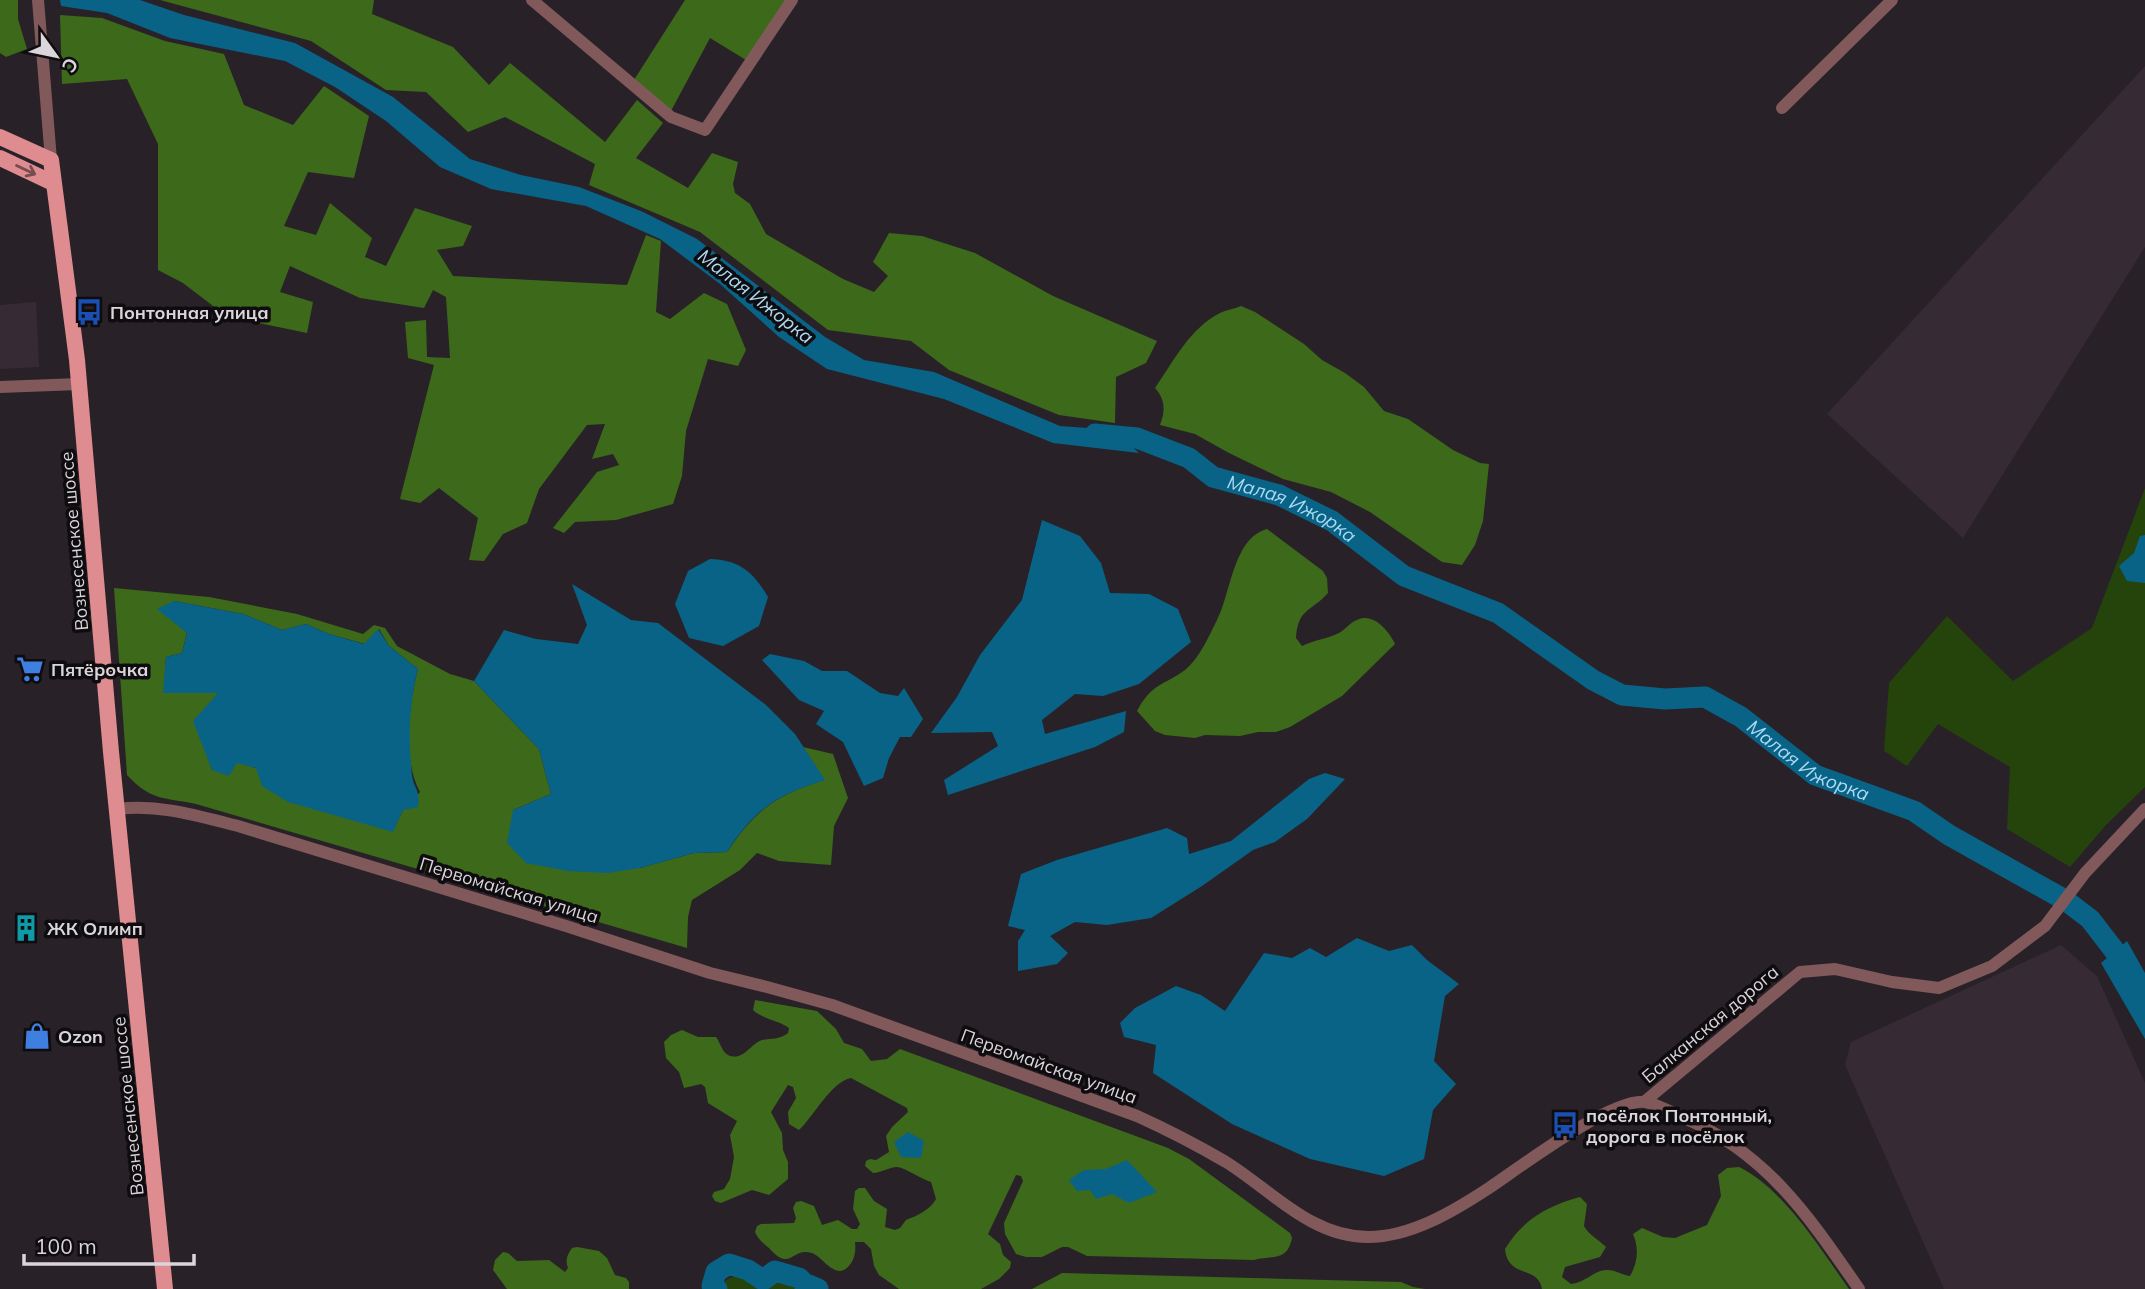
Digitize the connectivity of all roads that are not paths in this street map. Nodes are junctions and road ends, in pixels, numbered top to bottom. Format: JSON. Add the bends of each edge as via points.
{"nodes":[{"id":1,"x":38,"y":0,"type":"edge"},
{"id":2,"x":531,"y":0,"type":"edge"},
{"id":3,"x":792,"y":0,"type":"edge"},
{"id":4,"x":1892,"y":0,"type":"edge"},
{"id":5,"x":1782,"y":108,"type":"dead end"},
{"id":6,"x":0,"y":137,"type":"edge"},
{"id":7,"x":0,"y":158,"type":"edge"},
{"id":8,"x":51,"y":160,"type":"junction"},
{"id":9,"x":53,"y":183,"type":"junction"},
{"id":10,"x":79,"y":384,"type":"junction"},
{"id":11,"x":0,"y":387,"type":"edge"},
{"id":12,"x":118,"y":809,"type":"junction"},
{"id":13,"x":2145,"y":809,"type":"edge"},
{"id":14,"x":1644,"y":1102,"type":"junction"},
{"id":15,"x":166,"y":1289,"type":"edge"},
{"id":16,"x":1859,"y":1289,"type":"edge"}],
"edges":[{"from":1,"to":8,"type":"street","name":"Вознесенское шоссе"},
{"from":2,"to":3,"type":"street","via":[[671,117],[705,130]]},
{"from":4,"to":5,"type":"street"},
{"from":6,"to":8,"type":"main road"},
{"from":7,"to":9,"type":"main road","one_way":true},
{"from":8,"to":9,"type":"main road","name":"Вознесенское шоссе"},
{"from":9,"to":10,"type":"main road","name":"Вознесенское шоссе"},
{"from":10,"to":11,"type":"street"},
{"from":10,"to":12,"type":"main road","name":"Вознесенское шоссе"},
{"from":12,"to":14,"type":"street","name":"Первомайская улица","via":[[149,807],[238,825],[710,973],[832,1006],[1137,1116],[1228,1164],[1311,1222],[1347,1236],[1388,1236],[1436,1219],[1571,1133],[1607,1113]]},
{"from":12,"to":15,"type":"main road","name":"Вознесенское шоссе"},
{"from":13,"to":14,"type":"street","name":"Балканская дорога","via":[[2078,882],[2045,926],[1992,966],[1939,988],[1835,969],[1800,972]]},
{"from":14,"to":16,"type":"street","via":[[1708,1128],[1768,1173],[1810,1218]]}]}
